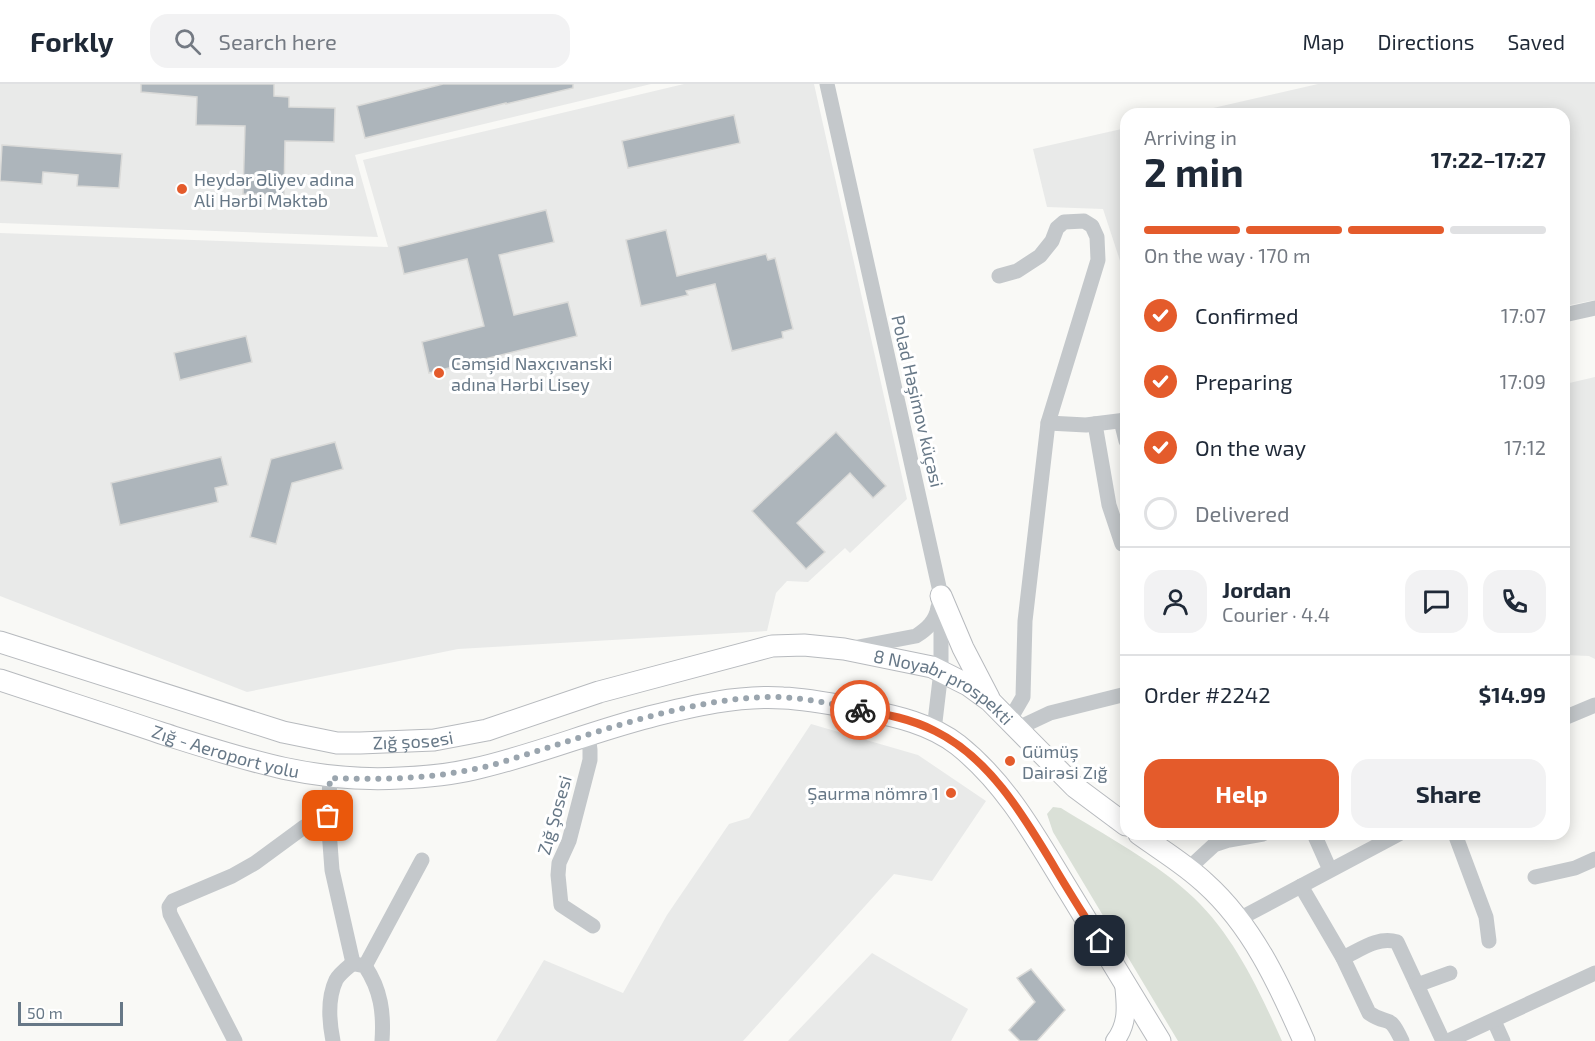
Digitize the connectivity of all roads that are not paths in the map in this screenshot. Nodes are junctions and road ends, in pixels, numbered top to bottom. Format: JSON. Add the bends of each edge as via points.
{"nodes":[{"id":1,"x":827,"y":84,"type":"edge"},
{"id":2,"x":999,"y":276,"type":"dead end"},
{"id":3,"x":1595,"y":308,"type":"edge"},
{"id":4,"x":1570,"y":314,"type":"edge"},
{"id":5,"x":1120,"y":421,"type":"edge"},
{"id":6,"x":1048,"y":423,"type":"junction"},
{"id":7,"x":1095,"y":424,"type":"junction"},
{"id":8,"x":1120,"y":538,"type":"edge"},
{"id":9,"x":941,"y":596,"type":"junction"},
{"id":10,"x":0,"y":642,"type":"edge"},
{"id":11,"x":835,"y":648,"type":"junction"},
{"id":12,"x":941,"y":671,"type":"junction"},
{"id":13,"x":0,"y":680,"type":"edge"},
{"id":14,"x":1120,"y":696,"type":"edge"},
{"id":15,"x":809,"y":700,"type":"joint"},
{"id":16,"x":990,"y":701,"type":"junction"},
{"id":17,"x":1595,"y":705,"type":"edge"},
{"id":18,"x":1570,"y":715,"type":"edge"},
{"id":19,"x":1012,"y":725,"type":"junction"},
{"id":20,"x":933,"y":730,"type":"junction"},
{"id":21,"x":588,"y":734,"type":"junction"},
{"id":22,"x":330,"y":778,"type":"junction"},
{"id":23,"x":328,"y":816,"type":"junction"},
{"id":24,"x":1120,"y":821,"type":"edge"},
{"id":25,"x":1148,"y":840,"type":"edge"},
{"id":26,"x":1229,"y":840,"type":"edge"},
{"id":27,"x":1317,"y":840,"type":"edge"},
{"id":28,"x":1388,"y":840,"type":"edge"},
{"id":29,"x":1457,"y":840,"type":"edge"},
{"id":30,"x":1595,"y":859,"type":"edge"},
{"id":31,"x":422,"y":860,"type":"dead end"},
{"id":32,"x":1188,"y":868,"type":"junction"},
{"id":33,"x":1330,"y":870,"type":"junction"},
{"id":34,"x":1535,"y":877,"type":"dead end"},
{"id":35,"x":1301,"y":886,"type":"junction"},
{"id":36,"x":1239,"y":919,"type":"junction"},
{"id":37,"x":593,"y":926,"type":"dead end"},
{"id":38,"x":1489,"y":941,"type":"dead end"},
{"id":39,"x":1343,"y":958,"type":"junction"},
{"id":40,"x":359,"y":964,"type":"junction"},
{"id":41,"x":1450,"y":973,"type":"dead end"},
{"id":42,"x":1595,"y":974,"type":"edge"},
{"id":43,"x":1124,"y":981,"type":"junction"},
{"id":44,"x":1417,"y":985,"type":"junction"},
{"id":45,"x":1494,"y":1021,"type":"junction"},
{"id":46,"x":235,"y":1041,"type":"edge"},
{"id":47,"x":333,"y":1041,"type":"edge"},
{"id":48,"x":382,"y":1041,"type":"edge"},
{"id":49,"x":1115,"y":1041,"type":"edge"},
{"id":50,"x":1160,"y":1041,"type":"edge"},
{"id":51,"x":1304,"y":1041,"type":"edge"},
{"id":52,"x":1402,"y":1041,"type":"edge"},
{"id":53,"x":1443,"y":1041,"type":"edge"},
{"id":54,"x":1448,"y":1041,"type":"edge"},
{"id":55,"x":1503,"y":1041,"type":"edge"}],
"edges":[{"from":1,"to":9,"type":"street","name":"Polad Həşimov küçəsi"},
{"from":2,"to":6,"type":"street","via":[[1017,271],[1040,256],[1064,222],[1084,221],[1092,226],[1097,237],[1098,260]]},
{"from":3,"to":4,"type":"street"},
{"from":5,"to":7,"type":"street"},
{"from":6,"to":7,"type":"street"},
{"from":6,"to":19,"type":"street","via":[[1025,621],[1023,697]]},
{"from":7,"to":8,"type":"street","via":[[1109,505]]},
{"from":9,"to":11,"type":"street","via":[[934,620],[916,636]]},
{"from":9,"to":12,"type":"street","name":"Polad Həşimov küçəsi"},
{"from":9,"to":16,"type":"highway"},
{"from":10,"to":11,"type":"highway","name":"Zığ şosesi","via":[[283,732],[338,743],[422,741],[463,735],[512,723],[599,692],[752,651],[790,645]]},
{"from":11,"to":12,"type":"highway","name":"8 Noyabr prospekti"},
{"from":12,"to":16,"type":"highway","name":"8 Noyabr prospekti"},
{"from":12,"to":20,"type":"street","name":"Polad Həşimov küçəsi"},
{"from":13,"to":22,"type":"highway","name":"Zığ - Aeroport yolu","via":[[240,758]]},
{"from":14,"to":19,"type":"street"},
{"from":15,"to":20,"type":"highway","name":"8 Noyabr prospekti","via":[[883,714]]},
{"from":15,"to":21,"type":"highway","name":"Zığ - Aeroport yolu","via":[[733,700]]},
{"from":16,"to":19,"type":"highway","name":"8 Noyabr prospekti"},
{"from":17,"to":18,"type":"street"},
{"from":19,"to":24,"type":"highway","name":"8 Noyabr prospekti","via":[[1075,787]]},
{"from":20,"to":43,"type":"highway","name":"8 Noyabr prospekti","via":[[971,757],[1024,817]]},
{"from":21,"to":22,"type":"highway","name":"Zığ - Aeroport yolu","via":[[471,770],[400,778]]},
{"from":21,"to":37,"type":"street","name":"Zığ Şosesi","via":[[590,760],[558,875],[561,905]]},
{"from":22,"to":23,"type":"street"},
{"from":23,"to":40,"type":"street","via":[[332,870]]},
{"from":23,"to":46,"type":"street","via":[[255,863],[173,901],[169,907]]},
{"from":25,"to":32,"type":"highway"},
{"from":26,"to":32,"type":"street","via":[[1214,845]]},
{"from":27,"to":33,"type":"street"},
{"from":28,"to":33,"type":"street"},
{"from":29,"to":38,"type":"street","via":[[1486,917]]},
{"from":30,"to":34,"type":"street"},
{"from":31,"to":40,"type":"street"},
{"from":32,"to":36,"type":"highway"},
{"from":33,"to":35,"type":"street"},
{"from":35,"to":36,"type":"street"},
{"from":35,"to":39,"type":"street"},
{"from":36,"to":51,"type":"highway","via":[[1266,962]]},
{"from":39,"to":44,"type":"street","via":[[1381,940],[1397,942]]},
{"from":39,"to":52,"type":"street","via":[[1369,1013],[1394,1023]]},
{"from":40,"to":47,"type":"street","via":[[337,979],[329,1020]]},
{"from":40,"to":48,"type":"street","via":[[374,980],[381,1000]]},
{"from":41,"to":44,"type":"street"},
{"from":42,"to":45,"type":"street"},
{"from":43,"to":49,"type":"main road","via":[[1126,1019]]},
{"from":43,"to":50,"type":"highway","name":"8 Noyabr prospekti"},
{"from":44,"to":53,"type":"street"},
{"from":45,"to":54,"type":"street"},
{"from":45,"to":55,"type":"street"}]}
